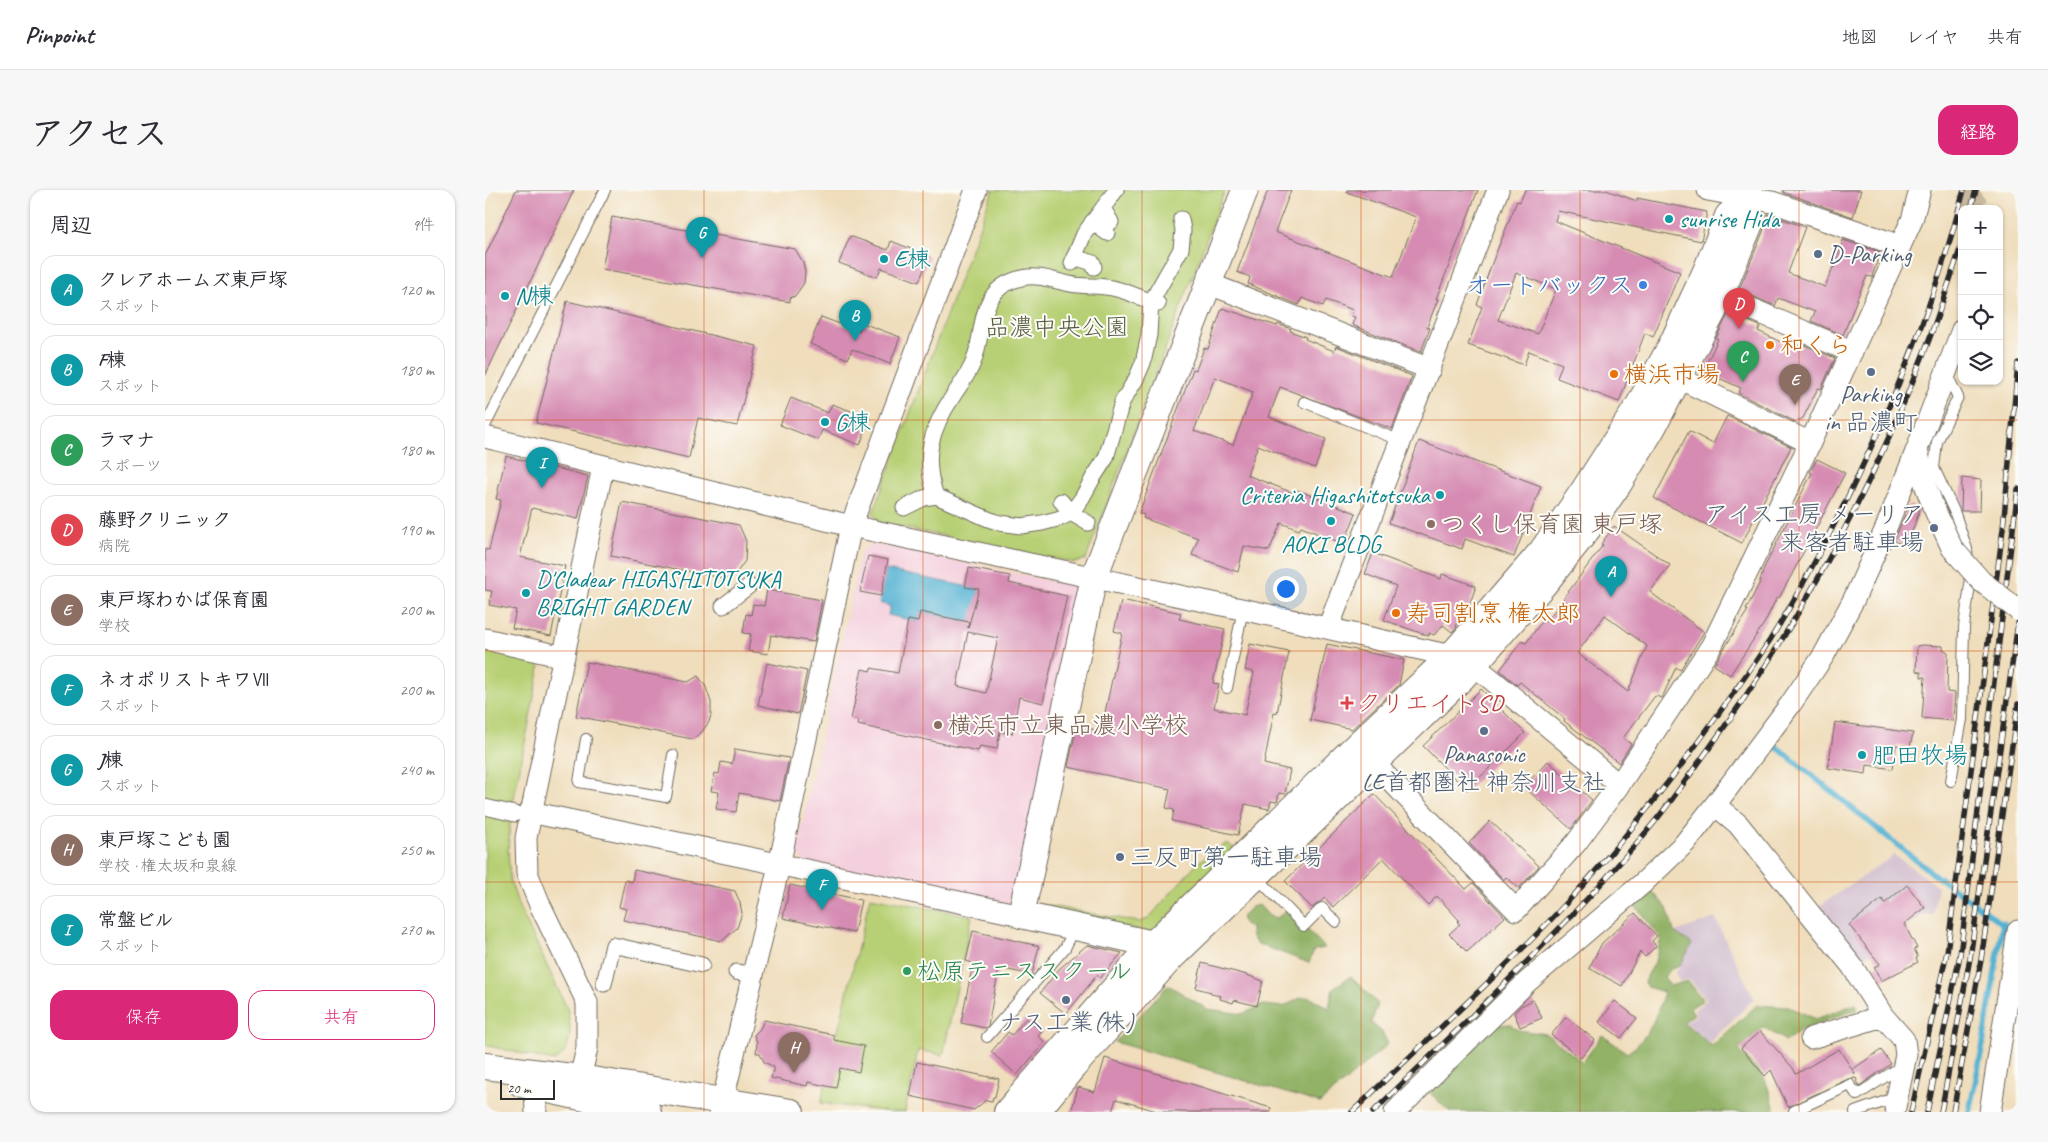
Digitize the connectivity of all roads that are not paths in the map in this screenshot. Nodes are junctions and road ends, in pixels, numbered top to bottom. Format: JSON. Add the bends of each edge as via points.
{"nodes":[{"id":1,"x":605,"y":190,"type":"edge"},
{"id":2,"x":976,"y":190,"type":"edge"},
{"id":3,"x":1116,"y":190,"type":"edge"},
{"id":4,"x":1245,"y":190,"type":"edge"},
{"id":5,"x":1498,"y":190,"type":"edge"},
{"id":6,"x":1708,"y":190,"type":"edge"},
{"id":7,"x":1920,"y":190,"type":"edge"},
{"id":8,"x":1748,"y":194,"type":"edge"},
{"id":9,"x":1103,"y":208,"type":"junction"},
{"id":10,"x":1181,"y":218,"type":"dead end"},
{"id":11,"x":1092,"y":222,"type":"junction"},
{"id":12,"x":1900,"y":246,"type":"junction"},
{"id":13,"x":1105,"y":281,"type":"junction"},
{"id":14,"x":1207,"y":284,"type":"junction"},
{"id":15,"x":1709,"y":291,"type":"junction"},
{"id":16,"x":1155,"y":303,"type":"junction"},
{"id":17,"x":1958,"y":340,"type":"edge"},
{"id":18,"x":1851,"y":352,"type":"junction"},
{"id":19,"x":1430,"y":369,"type":"junction"},
{"id":20,"x":1945,"y":371,"type":"junction"},
{"id":21,"x":1669,"y":373,"type":"junction"},
{"id":22,"x":1304,"y":402,"type":"dead end"},
{"id":23,"x":485,"y":426,"type":"edge"},
{"id":24,"x":485,"y":437,"type":"edge"},
{"id":25,"x":1401,"y":441,"type":"junction"},
{"id":26,"x":1810,"y":444,"type":"junction"},
{"id":27,"x":1917,"y":449,"type":"junction"},
{"id":28,"x":603,"y":467,"type":"junction"},
{"id":29,"x":936,"y":496,"type":"junction"},
{"id":30,"x":1066,"y":507,"type":"junction"},
{"id":31,"x":904,"y":508,"type":"dead end"},
{"id":32,"x":1088,"y":523,"type":"dead end"},
{"id":33,"x":851,"y":526,"type":"junction"},
{"id":34,"x":1095,"y":577,"type":"junction"},
{"id":35,"x":749,"y":586,"type":"dead end"},
{"id":36,"x":723,"y":606,"type":"dead end"},
{"id":37,"x":1243,"y":609,"type":"junction"},
{"id":38,"x":2018,"y":610,"type":"edge"},
{"id":39,"x":1328,"y":628,"type":"junction"},
{"id":40,"x":485,"y":639,"type":"edge"},
{"id":41,"x":564,"y":657,"type":"junction"},
{"id":42,"x":1463,"y":661,"type":"junction"},
{"id":43,"x":1227,"y":688,"type":"dead end"},
{"id":44,"x":586,"y":739,"type":"dead end"},
{"id":45,"x":1365,"y":754,"type":"junction"},
{"id":46,"x":673,"y":756,"type":"dead end"},
{"id":47,"x":1951,"y":781,"type":"dead end"},
{"id":48,"x":1619,"y":785,"type":"junction"},
{"id":49,"x":1715,"y":805,"type":"junction"},
{"id":50,"x":485,"y":807,"type":"edge"},
{"id":51,"x":523,"y":813,"type":"junction"},
{"id":52,"x":779,"y":866,"type":"junction"},
{"id":53,"x":1256,"y":876,"type":"junction"},
{"id":54,"x":1021,"y":915,"type":"junction"},
{"id":55,"x":1336,"y":922,"type":"dead end"},
{"id":56,"x":1075,"y":927,"type":"junction"},
{"id":57,"x":2018,"y":931,"type":"edge"},
{"id":58,"x":1162,"y":951,"type":"junction"},
{"id":59,"x":702,"y":965,"type":"dead end"},
{"id":60,"x":605,"y":984,"type":"dead end"},
{"id":61,"x":1883,"y":1016,"type":"junction"},
{"id":62,"x":987,"y":1037,"type":"dead end"},
{"id":63,"x":1811,"y":1038,"type":"dead end"},
{"id":64,"x":1905,"y":1064,"type":"junction"},
{"id":65,"x":485,"y":1066,"type":"edge"},
{"id":66,"x":485,"y":1073,"type":"edge"},
{"id":67,"x":578,"y":1088,"type":"junction"},
{"id":68,"x":535,"y":1100,"type":"edge"},
{"id":69,"x":1896,"y":1102,"type":"joint"},
{"id":70,"x":721,"y":1107,"type":"edge"},
{"id":71,"x":1793,"y":1111,"type":"edge"},
{"id":72,"x":648,"y":1112,"type":"edge"},
{"id":73,"x":791,"y":1112,"type":"edge"},
{"id":74,"x":1007,"y":1112,"type":"edge"},
{"id":75,"x":1036,"y":1112,"type":"edge"},
{"id":76,"x":1395,"y":1112,"type":"edge"},
{"id":77,"x":1855,"y":1112,"type":"edge"},
{"id":78,"x":1990,"y":1112,"type":"edge"}],
"edges":[{"from":1,"to":23,"type":"lane"},
{"from":2,"to":33,"type":"street"},
{"from":3,"to":9,"type":"street"},
{"from":4,"to":14,"type":"street"},
{"from":5,"to":19,"type":"street"},
{"from":6,"to":8,"type":"street"},
{"from":7,"to":12,"type":"street","via":[[1912,220]]},
{"from":8,"to":12,"type":"street"},
{"from":8,"to":15,"type":"street","via":[[1749,226]]},
{"from":9,"to":11,"type":"street"},
{"from":9,"to":11,"type":"street","via":[[1109,228]]},
{"from":10,"to":16,"type":"street","via":[[1181,249]]},
{"from":11,"to":13,"type":"street","via":[[1080,240],[1073,260],[1093,263]]},
{"from":12,"to":18,"type":"street"},
{"from":13,"to":16,"type":"street"},
{"from":13,"to":29,"type":"street","via":[[1081,287],[1033,276],[1021,278],[1002,287],[989,301],[973,363],[945,409],[931,442],[929,466]]},
{"from":14,"to":19,"type":"street"},
{"from":14,"to":34,"type":"street"},
{"from":15,"to":18,"type":"street"},
{"from":15,"to":21,"type":"street"},
{"from":16,"to":30,"type":"street","via":[[1143,363],[1137,380],[1122,402],[1106,458],[1082,498]]},
{"from":17,"to":20,"type":"street"},
{"from":18,"to":26,"type":"street"},
{"from":19,"to":25,"type":"street"},
{"from":20,"to":27,"type":"street"},
{"from":20,"to":47,"type":"lane","via":[[1958,398],[1937,442],[1934,468],[1967,549],[1970,585],[1964,626],[1962,719]]},
{"from":21,"to":26,"type":"street"},
{"from":21,"to":42,"type":"street","via":[[1640,403]]},
{"from":22,"to":25,"type":"lane"},
{"from":24,"to":28,"type":"street"},
{"from":25,"to":39,"type":"street"},
{"from":26,"to":48,"type":"street","via":[[1712,645]]},
{"from":27,"to":38,"type":"street","bridge":true,"via":[[1925,484],[1952,548],[1981,580]]},
{"from":27,"to":49,"type":"street","via":[[1878,546],[1824,655],[1791,705]]},
{"from":28,"to":33,"type":"street"},
{"from":28,"to":41,"type":"street"},
{"from":29,"to":30,"type":"street","via":[[1009,525],[1021,526],[1061,518]]},
{"from":29,"to":31,"type":"street"},
{"from":30,"to":32,"type":"street"},
{"from":33,"to":34,"type":"street"},
{"from":33,"to":52,"type":"street"},
{"from":34,"to":37,"type":"street"},
{"from":34,"to":54,"type":"street"},
{"from":35,"to":36,"type":"street"},
{"from":37,"to":39,"type":"street"},
{"from":37,"to":43,"type":"lane"},
{"from":39,"to":42,"type":"street"},
{"from":40,"to":41,"type":"street"},
{"from":41,"to":51,"type":"street"},
{"from":42,"to":45,"type":"street"},
{"from":42,"to":48,"type":"street"},
{"from":44,"to":46,"type":"lane","via":[[579,782],[666,797]]},
{"from":45,"to":48,"type":"street","via":[[1516,910],[1577,843]]},
{"from":45,"to":53,"type":"street"},
{"from":45,"to":58,"type":"street"},
{"from":49,"to":61,"type":"street","via":[[1738,824],[1846,959]]},
{"from":49,"to":76,"type":"street","via":[[1685,843],[1527,982]]},
{"from":50,"to":51,"type":"street"},
{"from":51,"to":52,"type":"street"},
{"from":51,"to":67,"type":"street","via":[[527,873],[587,1002],[587,1048]]},
{"from":52,"to":54,"type":"street"},
{"from":52,"to":70,"type":"street"},
{"from":53,"to":55,"type":"lane","via":[[1304,926],[1323,908]]},
{"from":53,"to":58,"type":"street"},
{"from":54,"to":56,"type":"street"},
{"from":56,"to":58,"type":"street"},
{"from":56,"to":62,"type":"lane","via":[[1065,948]]},
{"from":57,"to":78,"type":"street"},
{"from":58,"to":74,"type":"street"},
{"from":58,"to":75,"type":"street"},
{"from":59,"to":60,"type":"street","via":[[613,946]]},
{"from":61,"to":63,"type":"street"},
{"from":61,"to":64,"type":"street","via":[[1904,1040]]},
{"from":64,"to":69,"type":"street"},
{"from":64,"to":71,"type":"lane","via":[[1857,1095],[1850,1085]]},
{"from":65,"to":67,"type":"street"},
{"from":66,"to":68,"type":"street"},
{"from":67,"to":68,"type":"street"},
{"from":67,"to":70,"type":"street"},
{"from":67,"to":72,"type":"street"},
{"from":69,"to":77,"type":"lane"},
{"from":70,"to":73,"type":"street"}]}
